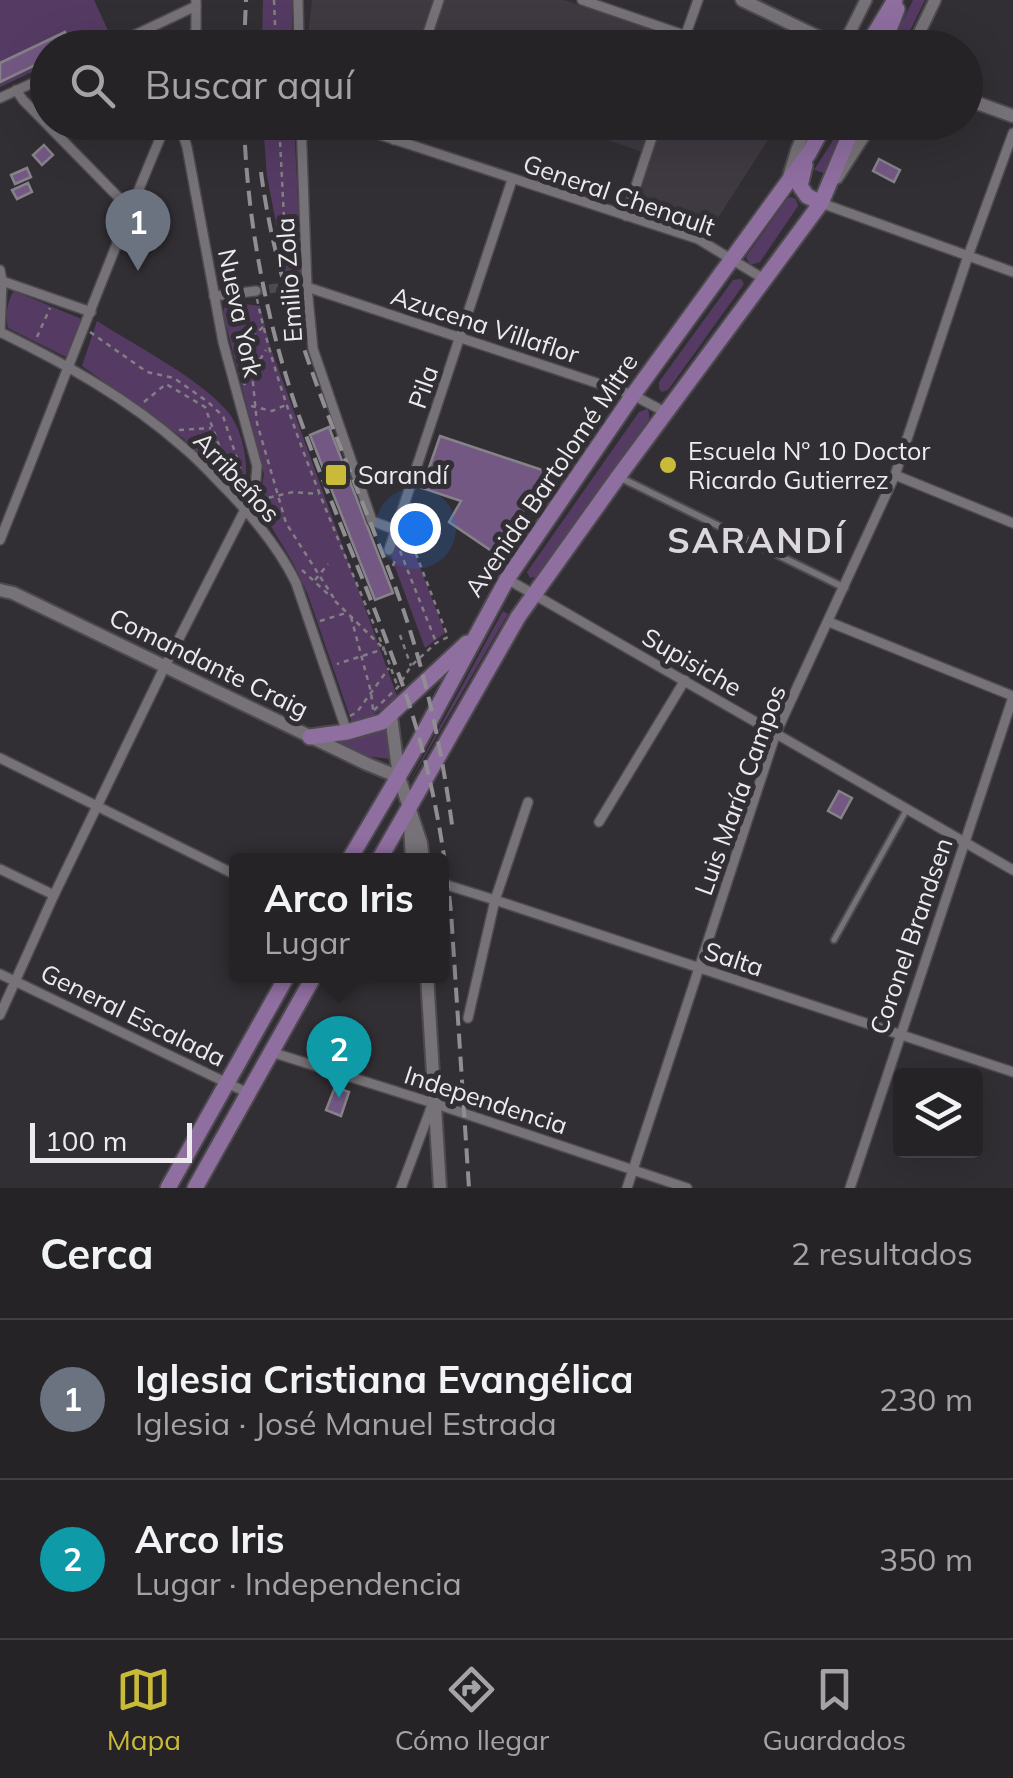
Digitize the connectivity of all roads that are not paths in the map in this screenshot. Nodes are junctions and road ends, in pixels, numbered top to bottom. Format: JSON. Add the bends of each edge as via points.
{"nodes":[{"id":1,"x":298,"y":0,"type":"edge"},
{"id":2,"x":440,"y":0,"type":"edge"},
{"id":3,"x":582,"y":0,"type":"edge"},
{"id":4,"x":698,"y":0,"type":"edge"},
{"id":5,"x":742,"y":0,"type":"edge"},
{"id":6,"x":866,"y":0,"type":"edge"},
{"id":7,"x":898,"y":0,"type":"edge"},
{"id":8,"x":936,"y":0,"type":"edge"},
{"id":9,"x":196,"y":3,"type":"edge"},
{"id":10,"x":143,"y":30,"type":"edge"},
{"id":11,"x":196,"y":30,"type":"edge"},
{"id":12,"x":299,"y":30,"type":"edge"},
{"id":13,"x":429,"y":30,"type":"edge"},
{"id":14,"x":670,"y":30,"type":"edge"},
{"id":15,"x":687,"y":30,"type":"edge"},
{"id":16,"x":804,"y":30,"type":"edge"},
{"id":17,"x":851,"y":30,"type":"edge"},
{"id":18,"x":878,"y":30,"type":"edge"},
{"id":19,"x":888,"y":30,"type":"edge"},
{"id":20,"x":920,"y":30,"type":"edge"},
{"id":21,"x":30,"y":84,"type":"edge"},
{"id":22,"x":16,"y":90,"type":"junction"},
{"id":23,"x":0,"y":98,"type":"edge"},
{"id":24,"x":983,"y":105,"type":"edge"},
{"id":25,"x":30,"y":107,"type":"edge"},
{"id":26,"x":1013,"y":116,"type":"edge"},
{"id":27,"x":1013,"y":132,"type":"edge"},
{"id":28,"x":62,"y":140,"type":"edge"},
{"id":29,"x":159,"y":140,"type":"edge"},
{"id":30,"x":185,"y":140,"type":"edge"},
{"id":31,"x":302,"y":140,"type":"edge"},
{"id":32,"x":394,"y":140,"type":"edge"},
{"id":33,"x":651,"y":140,"type":"edge"},
{"id":34,"x":801,"y":140,"type":"edge"},
{"id":35,"x":816,"y":140,"type":"edge"},
{"id":36,"x":848,"y":140,"type":"edge"},
{"id":37,"x":862,"y":140,"type":"edge"},
{"id":38,"x":809,"y":153,"type":"junction"},
{"id":39,"x":512,"y":180,"type":"junction"},
{"id":40,"x":787,"y":184,"type":"junction"},
{"id":41,"x":822,"y":203,"type":"junction"},
{"id":42,"x":130,"y":209,"type":"junction"},
{"id":43,"x":626,"y":216,"type":"junction"},
{"id":44,"x":968,"y":256,"type":"junction"},
{"id":45,"x":733,"y":259,"type":"junction"},
{"id":46,"x":1013,"y":272,"type":"edge"},
{"id":47,"x":1,"y":275,"type":"edge"},
{"id":48,"x":764,"y":280,"type":"junction"},
{"id":49,"x":289,"y":286,"type":"tunnel mouth"},
{"id":50,"x":307,"y":287,"type":"junction"},
{"id":51,"x":256,"y":291,"type":"tunnel mouth"},
{"id":52,"x":214,"y":296,"type":"junction"},
{"id":53,"x":92,"y":312,"type":"junction"},
{"id":54,"x":0,"y":332,"type":"edge"},
{"id":55,"x":461,"y":336,"type":"junction"},
{"id":56,"x":70,"y":367,"type":"junction"},
{"id":57,"x":633,"y":395,"type":"junction"},
{"id":58,"x":666,"y":412,"type":"junction"},
{"id":59,"x":895,"y":475,"type":"junction"},
{"id":60,"x":618,"y":477,"type":"junction"},
{"id":61,"x":245,"y":509,"type":"junction"},
{"id":62,"x":1013,"y":523,"type":"edge"},
{"id":63,"x":398,"y":524,"type":"junction"},
{"id":64,"x":0,"y":540,"type":"edge"},
{"id":65,"x":394,"y":549,"type":"road end"},
{"id":66,"x":507,"y":579,"type":"junction"},
{"id":67,"x":845,"y":588,"type":"junction"},
{"id":68,"x":0,"y":590,"type":"edge"},
{"id":69,"x":534,"y":595,"type":"junction"},
{"id":70,"x":829,"y":622,"type":"junction"},
{"id":71,"x":477,"y":634,"type":"junction"},
{"id":72,"x":165,"y":666,"type":"junction"},
{"id":73,"x":685,"y":680,"type":"junction"},
{"id":74,"x":1013,"y":696,"type":"edge"},
{"id":75,"x":391,"y":716,"type":"junction"},
{"id":76,"x":345,"y":726,"type":"junction"},
{"id":77,"x":776,"y":732,"type":"junction"},
{"id":78,"x":310,"y":737,"type":"junction"},
{"id":79,"x":0,"y":758,"type":"edge"},
{"id":80,"x":399,"y":776,"type":"junction"},
{"id":81,"x":528,"y":802,"type":"dead end"},
{"id":82,"x":98,"y":806,"type":"junction"},
{"id":83,"x":409,"y":808,"type":"junction"},
{"id":84,"x":908,"y":809,"type":"junction"},
{"id":85,"x":600,"y":822,"type":"dead end"},
{"id":86,"x":964,"y":842,"type":"junction"},
{"id":87,"x":352,"y":853,"type":"edge"},
{"id":88,"x":383,"y":853,"type":"edge"},
{"id":89,"x":412,"y":853,"type":"edge"},
{"id":90,"x":422,"y":853,"type":"edge"},
{"id":91,"x":0,"y":869,"type":"edge"},
{"id":92,"x":1013,"y":870,"type":"edge"},
{"id":93,"x":229,"y":872,"type":"edge"},
{"id":94,"x":449,"y":886,"type":"edge"},
{"id":95,"x":54,"y":896,"type":"junction"},
{"id":96,"x":495,"y":900,"type":"junction"},
{"id":97,"x":834,"y":940,"type":"dead end"},
{"id":98,"x":698,"y":968,"type":"junction"},
{"id":99,"x":0,"y":974,"type":"edge"},
{"id":100,"x":15,"y":981,"type":"junction"},
{"id":101,"x":282,"y":983,"type":"edge"},
{"id":102,"x":310,"y":983,"type":"edge"},
{"id":103,"x":427,"y":983,"type":"edge"},
{"id":104,"x":0,"y":1015,"type":"edge"},
{"id":105,"x":468,"y":1018,"type":"dead end"},
{"id":106,"x":899,"y":1034,"type":"junction"},
{"id":107,"x":271,"y":1052,"type":"junction"},
{"id":108,"x":1013,"y":1072,"type":"edge"},
{"id":109,"x":226,"y":1082,"type":"junction"},
{"id":110,"x":248,"y":1093,"type":"junction"},
{"id":111,"x":434,"y":1103,"type":"junction"},
{"id":112,"x":633,"y":1170,"type":"junction"},
{"id":113,"x":168,"y":1188,"type":"edge"},
{"id":114,"x":194,"y":1188,"type":"edge"},
{"id":115,"x":401,"y":1188,"type":"edge"},
{"id":116,"x":440,"y":1188,"type":"edge"},
{"id":117,"x":627,"y":1188,"type":"edge"},
{"id":118,"x":687,"y":1188,"type":"edge"},
{"id":119,"x":850,"y":1188,"type":"edge"}],
"edges":[{"from":1,"to":12,"type":"street"},
{"from":2,"to":13,"type":"street"},
{"from":3,"to":14,"type":"street"},
{"from":4,"to":15,"type":"street"},
{"from":5,"to":16,"type":"main road"},
{"from":6,"to":17,"type":"street"},
{"from":7,"to":18,"type":"main road"},
{"from":7,"to":19,"type":"main road"},
{"from":8,"to":20,"type":"street"},
{"from":9,"to":10,"type":"street"},
{"from":9,"to":11,"type":"street"},
{"from":21,"to":22,"type":"street"},
{"from":22,"to":23,"type":"street"},
{"from":22,"to":25,"type":"street"},
{"from":24,"to":26,"type":"main road"},
{"from":27,"to":44,"type":"street","name":"Luis María Campos"},
{"from":28,"to":42,"type":"street"},
{"from":29,"to":42,"type":"street"},
{"from":30,"to":52,"type":"street","name":"Nueva York"},
{"from":31,"to":50,"type":"street","name":"Emilio Zola"},
{"from":32,"to":39,"type":"street","name":"General Chenault"},
{"from":33,"to":43,"type":"street"},
{"from":34,"to":40,"type":"street","name":"Avenida Bartolomé Mitre"},
{"from":35,"to":38,"type":"main road","name":"Avenida Bartolomé Mitre"},
{"from":36,"to":41,"type":"main road","name":"Avenida Bartolomé Mitre"},
{"from":37,"to":41,"type":"street","name":"Avenida Bartolomé Mitre"},
{"from":38,"to":40,"type":"main road","name":"Avenida Bartolomé Mitre"},
{"from":38,"to":41,"type":"main road","via":[[800,186]]},
{"from":39,"to":43,"type":"street","name":"General Chenault"},
{"from":39,"to":55,"type":"street","name":"Pila"},
{"from":40,"to":45,"type":"main road","name":"Avenida Bartolomé Mitre"},
{"from":41,"to":44,"type":"street"},
{"from":41,"to":48,"type":"main road","name":"Avenida Bartolomé Mitre"},
{"from":42,"to":53,"type":"street"},
{"from":43,"to":45,"type":"street","name":"General Chenault","via":[[698,239]]},
{"from":44,"to":46,"type":"street"},
{"from":44,"to":59,"type":"street","name":"Luis María Campos"},
{"from":45,"to":48,"type":"street","name":"General Chenault"},
{"from":45,"to":57,"type":"main road","name":"Avenida Bartolomé Mitre"},
{"from":47,"to":53,"type":"street"},
{"from":47,"to":54,"type":"street"},
{"from":48,"to":58,"type":"main road","name":"Avenida Bartolomé Mitre"},
{"from":49,"to":50,"type":"street","name":"Azucena Villaflor"},
{"from":50,"to":55,"type":"street","name":"Azucena Villaflor"},
{"from":50,"to":63,"type":"street","name":"Emilio Zola","via":[[315,361],[372,521]]},
{"from":51,"to":52,"type":"street"},
{"from":52,"to":61,"type":"street","name":"Nueva York","via":[[257,466]]},
{"from":53,"to":56,"type":"street"},
{"from":54,"to":56,"type":"street","name":"Arribeños"},
{"from":55,"to":57,"type":"street","name":"Azucena Villaflor"},
{"from":55,"to":63,"type":"street","name":"Pila"},
{"from":56,"to":61,"type":"street","name":"Arribeños","via":[[172,438]]},
{"from":56,"to":64,"type":"street"},
{"from":57,"to":58,"type":"street","name":"Azucena Villaflor"},
{"from":57,"to":66,"type":"main road","name":"Avenida Bartolomé Mitre"},
{"from":58,"to":60,"type":"main road","name":"Avenida Bartolomé Mitre"},
{"from":59,"to":62,"type":"street"},
{"from":59,"to":67,"type":"street","name":"Luis María Campos"},
{"from":60,"to":67,"type":"street"},
{"from":60,"to":69,"type":"main road","name":"Avenida Bartolomé Mitre"},
{"from":61,"to":72,"type":"street","name":"Nueva York"},
{"from":61,"to":76,"type":"street","name":"Arribeños","via":[[288,566]]},
{"from":63,"to":65,"type":"street","name":"Pila"},
{"from":66,"to":69,"type":"street","name":"Supisiche"},
{"from":66,"to":71,"type":"main road","name":"Avenida Bartolomé Mitre"},
{"from":67,"to":70,"type":"street","name":"Luis María Campos"},
{"from":68,"to":72,"type":"main road","name":"Comandante Craig"},
{"from":69,"to":73,"type":"street","name":"Supisiche"},
{"from":69,"to":83,"type":"main road","name":"Avenida Bartolomé Mitre"},
{"from":70,"to":74,"type":"street"},
{"from":70,"to":77,"type":"street","name":"Luis María Campos"},
{"from":71,"to":75,"type":"main road"},
{"from":71,"to":80,"type":"main road","name":"Avenida Bartolomé Mitre"},
{"from":72,"to":78,"type":"main road","name":"Comandante Craig"},
{"from":72,"to":82,"type":"street","name":"Nueva York"},
{"from":73,"to":77,"type":"street","name":"Supisiche"},
{"from":73,"to":85,"type":"street"},
{"from":74,"to":86,"type":"street","name":"Coronel Brandsen"},
{"from":75,"to":76,"type":"main road"},
{"from":75,"to":80,"type":"main road"},
{"from":76,"to":78,"type":"main road"},
{"from":77,"to":84,"type":"street","name":"Supisiche"},
{"from":77,"to":98,"type":"street","name":"Luis María Campos"},
{"from":78,"to":80,"type":"main road","name":"Comandante Craig"},
{"from":79,"to":82,"type":"street"},
{"from":80,"to":83,"type":"main road"},
{"from":80,"to":87,"type":"main road","name":"Avenida Bartolomé Mitre"},
{"from":81,"to":96,"type":"street"},
{"from":82,"to":93,"type":"street"},
{"from":82,"to":95,"type":"street","name":"Nueva York"},
{"from":83,"to":88,"type":"main road","name":"Avenida Bartolomé Mitre"},
{"from":83,"to":89,"type":"main road"},
{"from":83,"to":90,"type":"main road"},
{"from":84,"to":86,"type":"street","name":"Supisiche"},
{"from":84,"to":97,"type":"lane"},
{"from":86,"to":92,"type":"street","name":"Supisiche"},
{"from":86,"to":106,"type":"street","name":"Coronel Brandsen"},
{"from":91,"to":95,"type":"street"},
{"from":94,"to":96,"type":"street","name":"Salta"},
{"from":95,"to":100,"type":"street","name":"Nueva York"},
{"from":96,"to":98,"type":"street","name":"Salta"},
{"from":96,"to":105,"type":"street"},
{"from":98,"to":106,"type":"street","name":"Salta"},
{"from":98,"to":112,"type":"street","name":"Luis María Campos"},
{"from":99,"to":100,"type":"street","name":"General Escalada"},
{"from":100,"to":104,"type":"street","name":"Nueva York"},
{"from":100,"to":109,"type":"street","name":"General Escalada"},
{"from":101,"to":109,"type":"main road"},
{"from":102,"to":107,"type":"main road"},
{"from":103,"to":111,"type":"main road"},
{"from":106,"to":108,"type":"street","name":"Salta"},
{"from":106,"to":119,"type":"street","name":"Coronel Brandsen"},
{"from":107,"to":110,"type":"main road"},
{"from":107,"to":111,"type":"street","name":"Independencia"},
{"from":109,"to":110,"type":"street","name":"General Escalada"},
{"from":109,"to":113,"type":"main road"},
{"from":110,"to":114,"type":"main road"},
{"from":111,"to":112,"type":"street","name":"Independencia"},
{"from":111,"to":115,"type":"street"},
{"from":111,"to":116,"type":"main road"},
{"from":112,"to":117,"type":"street","name":"Luis María Campos"},
{"from":112,"to":118,"type":"street","name":"Independencia"}]}
